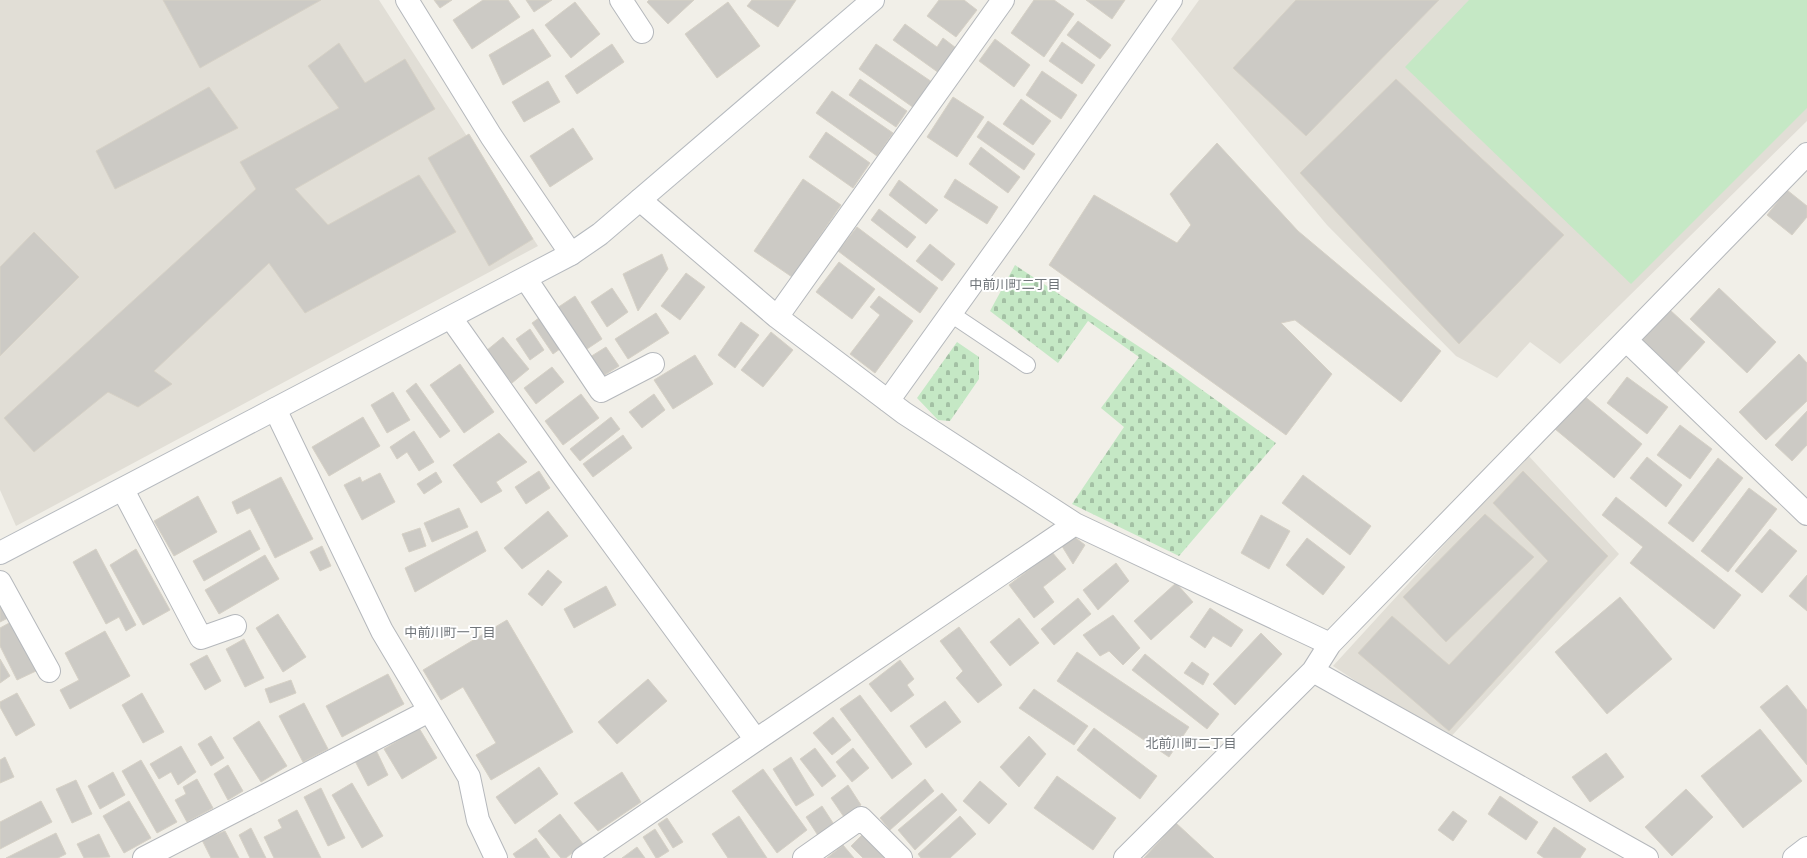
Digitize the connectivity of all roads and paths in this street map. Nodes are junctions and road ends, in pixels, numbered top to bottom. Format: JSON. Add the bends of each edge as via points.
{"nodes":[{"id":1,"x":406,"y":0,"type":"edge"},
{"id":2,"x":621,"y":0,"type":"edge"},
{"id":3,"x":873,"y":0,"type":"edge"},
{"id":4,"x":1002,"y":0,"type":"edge"},
{"id":5,"x":1171,"y":0,"type":"edge"},
{"id":6,"x":642,"y":32,"type":"dead end"},
{"id":7,"x":1807,"y":154,"type":"edge"},
{"id":8,"x":640,"y":200,"type":"junction"},
{"id":9,"x":571,"y":254,"type":"junction"},
{"id":10,"x":526,"y":279,"type":"junction"},
{"id":11,"x":951,"y":314,"type":"junction"},
{"id":12,"x":777,"y":317,"type":"junction"},
{"id":13,"x":451,"y":318,"type":"junction"},
{"id":14,"x":1626,"y":340,"type":"junction"},
{"id":15,"x":653,"y":364,"type":"dead end"},
{"id":16,"x":1027,"y":365,"type":"dead end"},
{"id":17,"x":888,"y":401,"type":"junction"},
{"id":18,"x":276,"y":409,"type":"junction"},
{"id":19,"x":123,"y":490,"type":"junction"},
{"id":20,"x":1807,"y":514,"type":"edge"},
{"id":21,"x":1075,"y":524,"type":"junction"},
{"id":22,"x":0,"y":553,"type":"edge"},
{"id":23,"x":0,"y":582,"type":"edge"},
{"id":24,"x":235,"y":626,"type":"dead end"},
{"id":25,"x":1330,"y":644,"type":"junction"},
{"id":26,"x":49,"y":671,"type":"dead end"},
{"id":27,"x":1313,"y":671,"type":"junction"},
{"id":28,"x":429,"y":711,"type":"junction"},
{"id":29,"x":756,"y":740,"type":"junction"},
{"id":30,"x":1807,"y":848,"type":"edge"},
{"id":31,"x":144,"y":858,"type":"edge"},
{"id":32,"x":496,"y":858,"type":"edge"},
{"id":33,"x":583,"y":858,"type":"edge"},
{"id":34,"x":804,"y":858,"type":"edge"},
{"id":35,"x":901,"y":858,"type":"edge"},
{"id":36,"x":1125,"y":858,"type":"edge"},
{"id":37,"x":1647,"y":858,"type":"edge"},
{"id":38,"x":1794,"y":858,"type":"edge"}],
"edges":[{"from":1,"to":9,"type":"street","via":[[491,136]]},
{"from":2,"to":6,"type":"street"},
{"from":3,"to":8,"type":"street"},
{"from":4,"to":12,"type":"street"},
{"from":5,"to":11,"type":"street"},
{"from":7,"to":14,"type":"street"},
{"from":8,"to":9,"type":"street","via":[[600,234]]},
{"from":8,"to":12,"type":"street"},
{"from":9,"to":10,"type":"street"},
{"from":10,"to":13,"type":"street"},
{"from":10,"to":15,"type":"street","via":[[601,391]]},
{"from":11,"to":16,"type":"lane"},
{"from":11,"to":17,"type":"street"},
{"from":12,"to":17,"type":"street"},
{"from":13,"to":18,"type":"street"},
{"from":13,"to":29,"type":"street"},
{"from":14,"to":20,"type":"street"},
{"from":14,"to":25,"type":"street"},
{"from":17,"to":21,"type":"street"},
{"from":18,"to":19,"type":"street"},
{"from":18,"to":28,"type":"street","via":[[382,631]]},
{"from":19,"to":22,"type":"street"},
{"from":19,"to":24,"type":"street","via":[[201,638]]},
{"from":21,"to":25,"type":"street"},
{"from":21,"to":29,"type":"street"},
{"from":23,"to":26,"type":"street"},
{"from":25,"to":27,"type":"street"},
{"from":27,"to":36,"type":"street"},
{"from":27,"to":37,"type":"street"},
{"from":28,"to":31,"type":"street"},
{"from":28,"to":32,"type":"street","via":[[469,777],[478,820]]},
{"from":29,"to":33,"type":"street"},
{"from":30,"to":38,"type":"street"},
{"from":34,"to":35,"type":"street","via":[[861,818]]}]}
